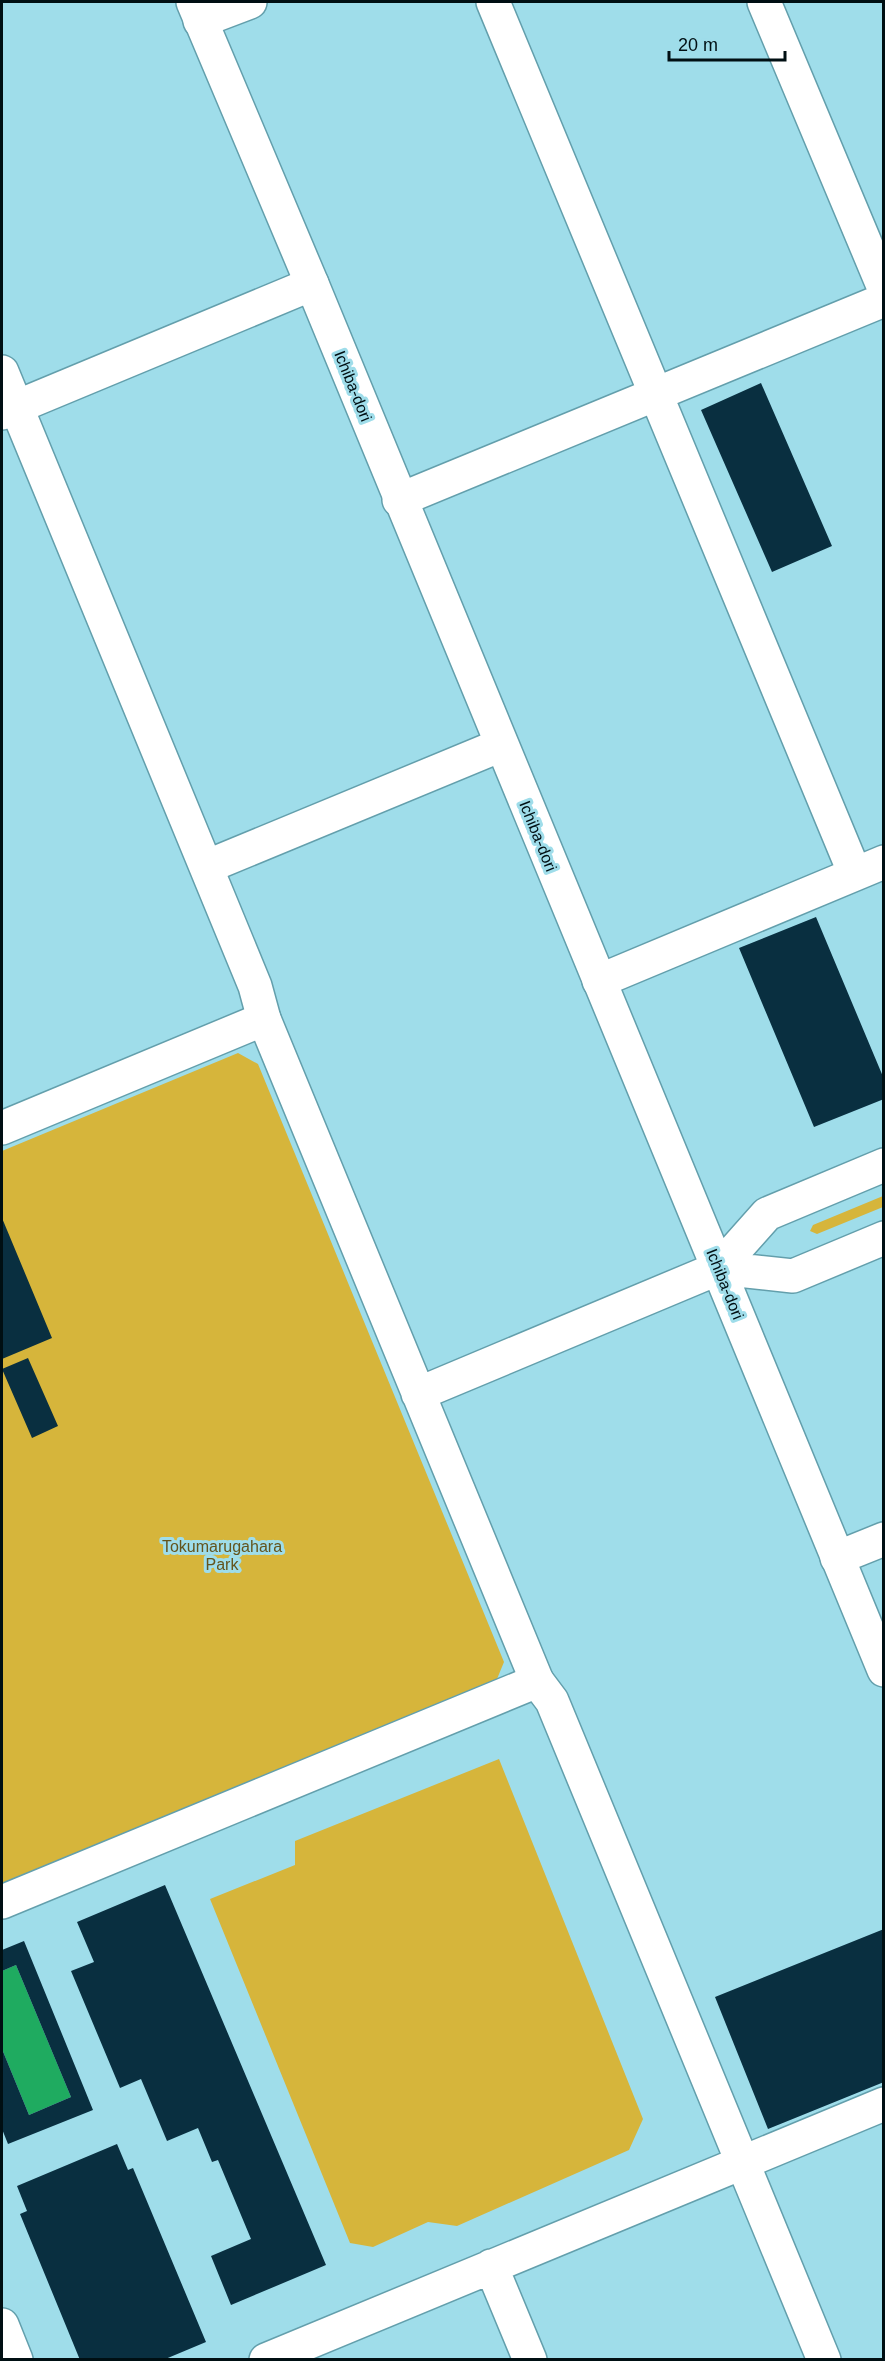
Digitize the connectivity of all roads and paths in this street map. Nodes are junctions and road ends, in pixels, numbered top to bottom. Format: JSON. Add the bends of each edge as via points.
{"nodes":[{"id":1,"x":250,"y":2,"type":"edge"},
{"id":2,"x":493,"y":2,"type":"edge"},
{"id":3,"x":764,"y":2,"type":"edge"},
{"id":4,"x":196,"y":11,"type":"edge"},
{"id":5,"x":312,"y":284,"type":"junction"},
{"id":6,"x":884,"y":288,"type":"edge"},
{"id":7,"x":884,"y":300,"type":"edge"},
{"id":8,"x":2,"y":372,"type":"edge"},
{"id":9,"x":656,"y":394,"type":"junction"},
{"id":10,"x":9,"y":410,"type":"edge"},
{"id":11,"x":399,"y":500,"type":"junction"},
{"id":12,"x":501,"y":745,"type":"junction"},
{"id":13,"x":206,"y":867,"type":"junction"},
{"id":14,"x":869,"y":868,"type":"edge"},
{"id":15,"x":599,"y":981,"type":"junction"},
{"id":16,"x":264,"y":1019,"type":"junction"},
{"id":17,"x":2,"y":1128,"type":"edge"},
{"id":18,"x":884,"y":1164,"type":"edge"},
{"id":19,"x":884,"y":1238,"type":"edge"},
{"id":20,"x":719,"y":1268,"type":"junction"},
{"id":21,"x":418,"y":1394,"type":"junction"},
{"id":22,"x":884,"y":1539,"type":"edge"},
{"id":23,"x":837,"y":1558,"type":"junction"},
{"id":24,"x":884,"y":1670,"type":"edge"},
{"id":25,"x":537,"y":1681,"type":"junction"},
{"id":26,"x":2,"y":1902,"type":"edge"},
{"id":27,"x":884,"y":2104,"type":"edge"},
{"id":28,"x":741,"y":2162,"type":"junction"},
{"id":29,"x":491,"y":2266,"type":"junction"},
{"id":30,"x":2,"y":2325,"type":"edge"},
{"id":31,"x":16,"y":2360,"type":"edge"},
{"id":32,"x":266,"y":2360,"type":"edge"},
{"id":33,"x":530,"y":2360,"type":"edge"},
{"id":34,"x":824,"y":2360,"type":"edge"}],
"edges":[{"from":1,"to":4,"type":"street"},
{"from":2,"to":9,"type":"street"},
{"from":3,"to":6,"type":"street"},
{"from":4,"to":5,"type":"street","name":"Ichiba-dori"},
{"from":5,"to":10,"type":"street"},
{"from":5,"to":11,"type":"street","name":"Ichiba-dori"},
{"from":7,"to":9,"type":"street"},
{"from":8,"to":10,"type":"street"},
{"from":9,"to":11,"type":"street"},
{"from":9,"to":14,"type":"street"},
{"from":10,"to":13,"type":"street"},
{"from":11,"to":12,"type":"street","name":"Ichiba-dori"},
{"from":12,"to":13,"type":"street"},
{"from":12,"to":15,"type":"street","name":"Ichiba-dori"},
{"from":13,"to":16,"type":"street","via":[[255,986]]},
{"from":14,"to":15,"type":"street"},
{"from":15,"to":20,"type":"street","name":"Ichiba-dori"},
{"from":16,"to":17,"type":"street"},
{"from":16,"to":21,"type":"street"},
{"from":18,"to":20,"type":"street","via":[[767,1214]]},
{"from":19,"to":20,"type":"street","via":[[793,1276]]},
{"from":20,"to":21,"type":"street"},
{"from":20,"to":23,"type":"street","name":"Ichiba-dori"},
{"from":21,"to":25,"type":"street"},
{"from":22,"to":23,"type":"street"},
{"from":23,"to":24,"type":"street","name":"Ichiba-dori"},
{"from":25,"to":26,"type":"street"},
{"from":25,"to":28,"type":"street","via":[[552,1701]]},
{"from":27,"to":28,"type":"street"},
{"from":28,"to":29,"type":"street"},
{"from":28,"to":34,"type":"street"},
{"from":29,"to":32,"type":"street"},
{"from":29,"to":33,"type":"street"},
{"from":30,"to":31,"type":"street"}]}
